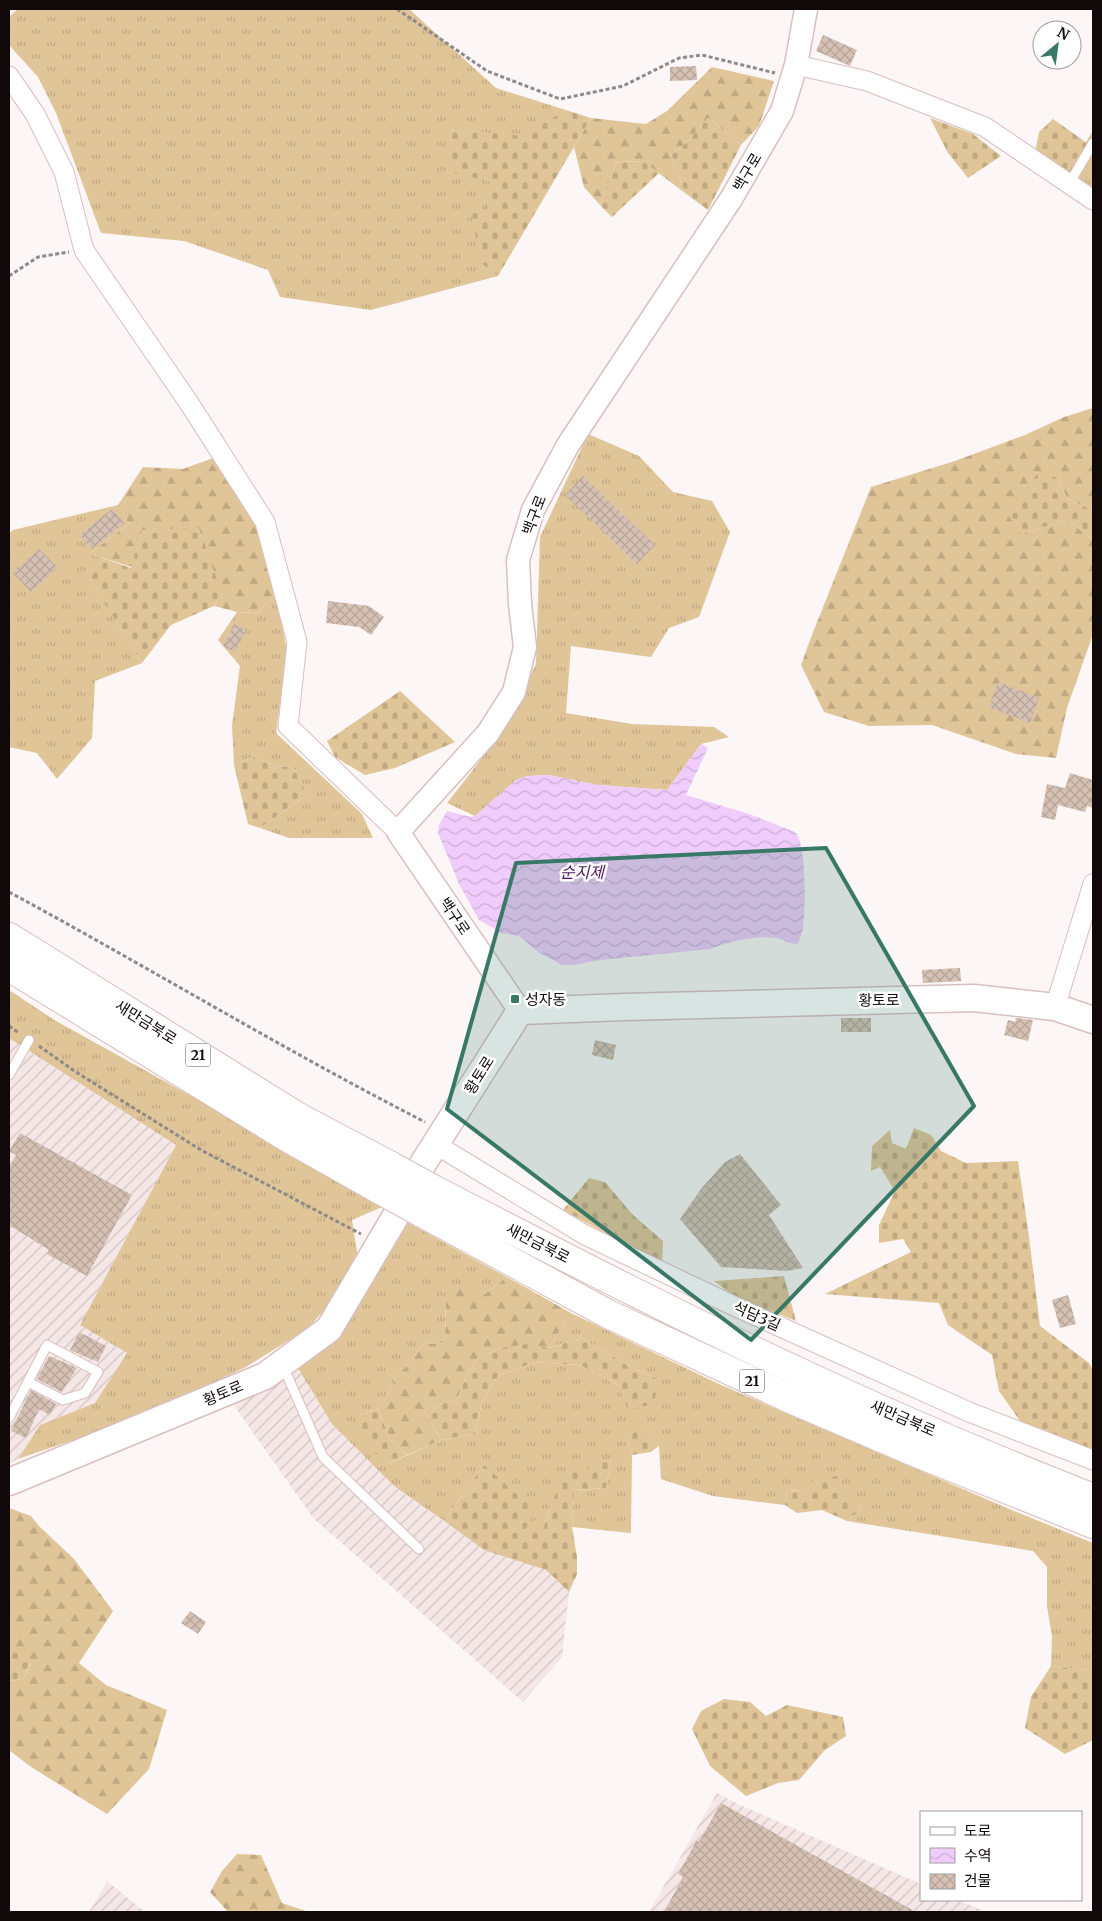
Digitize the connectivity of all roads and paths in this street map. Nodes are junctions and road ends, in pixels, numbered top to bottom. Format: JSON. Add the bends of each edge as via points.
{"nodes":[{"id":1,"x":398,"y":9,"type":"edge"},
{"id":2,"x":806,"y":9,"type":"edge"},
{"id":3,"x":794,"y":71,"type":"junction"},
{"id":4,"x":9,"y":76,"type":"edge"},
{"id":5,"x":1093,"y":143,"type":"edge"},
{"id":6,"x":1069,"y":184,"type":"junction"},
{"id":7,"x":1093,"y":200,"type":"edge"},
{"id":8,"x":84,"y":250,"type":"junction"},
{"id":9,"x":9,"y":276,"type":"edge"},
{"id":10,"x":398,"y":832,"type":"junction"},
{"id":11,"x":1093,"y":884,"type":"edge"},
{"id":12,"x":9,"y":892,"type":"edge"},
{"id":13,"x":9,"y":937,"type":"edge"},
{"id":14,"x":9,"y":967,"type":"edge"},
{"id":15,"x":1055,"y":1007,"type":"junction"},
{"id":16,"x":520,"y":1011,"type":"junction"},
{"id":17,"x":1093,"y":1020,"type":"edge"},
{"id":18,"x":9,"y":1026,"type":"edge"},
{"id":19,"x":29,"y":1040,"type":"junction"},
{"id":20,"x":9,"y":1075,"type":"edge"},
{"id":21,"x":439,"y":1138,"type":"junction"},
{"id":22,"x":380,"y":1244,"type":"junction"},
{"id":23,"x":282,"y":1364,"type":"junction"},
{"id":24,"x":28,"y":1382,"type":"junction"},
{"id":25,"x":9,"y":1418,"type":"edge"},
{"id":26,"x":1093,"y":1460,"type":"edge"},
{"id":27,"x":12,"y":1478,"type":"edge"},
{"id":28,"x":1093,"y":1498,"type":"edge"},
{"id":29,"x":1093,"y":1524,"type":"edge"},
{"id":30,"x":419,"y":1550,"type":"dead end"}],
"edges":[{"from":1,"to":3,"type":"path","via":[[486,71],[560,98],[623,86],[679,58],[702,55]]},
{"from":2,"to":3,"type":"street","name":"백구로"},
{"from":3,"to":6,"type":"street","via":[[867,81],[985,128]]},
{"from":3,"to":10,"type":"street","name":"백구로","via":[[782,111],[731,199],[568,446],[533,510],[518,560],[525,647],[514,692],[488,733]]},
{"from":4,"to":8,"type":"street","via":[[35,114],[64,172]]},
{"from":5,"to":6,"type":"lane"},
{"from":6,"to":7,"type":"street"},
{"from":8,"to":9,"type":"path","via":[[38,257]]},
{"from":8,"to":10,"type":"street","via":[[189,403],[265,522],[297,642],[288,726]]},
{"from":10,"to":16,"type":"street","name":"백구로"},
{"from":11,"to":15,"type":"street"},
{"from":12,"to":21,"type":"path"},
{"from":13,"to":28,"type":"highway","name":"새만금북로","number":"21","bridge":true,"via":[[300,1118],[619,1285],[812,1379]]},
{"from":14,"to":29,"type":"highway","name":"새만금북로","number":"21","bridge":true,"via":[[288,1138],[608,1314],[797,1402]]},
{"from":15,"to":16,"type":"main road","name":"황토로","via":[[974,998]]},
{"from":15,"to":17,"type":"main road","name":"황토로"},
{"from":16,"to":21,"type":"main road","name":"황토로"},
{"from":18,"to":19,"type":"path"},
{"from":19,"to":20,"type":"lane"},
{"from":19,"to":22,"type":"path","via":[[201,1150]]},
{"from":21,"to":22,"type":"main road","name":"황토로"},
{"from":21,"to":26,"type":"street","name":"석담3길","via":[[585,1235],[969,1412]]},
{"from":22,"to":23,"type":"main road","name":"황토로","via":[[329,1329]]},
{"from":23,"to":27,"type":"main road","name":"황토로","via":[[265,1376],[232,1390]]},
{"from":23,"to":30,"type":"lane","via":[[323,1457]]},
{"from":24,"to":24,"type":"lane","via":[[47,1345],[98,1372],[85,1393],[63,1400]]},
{"from":24,"to":25,"type":"lane"}]}
